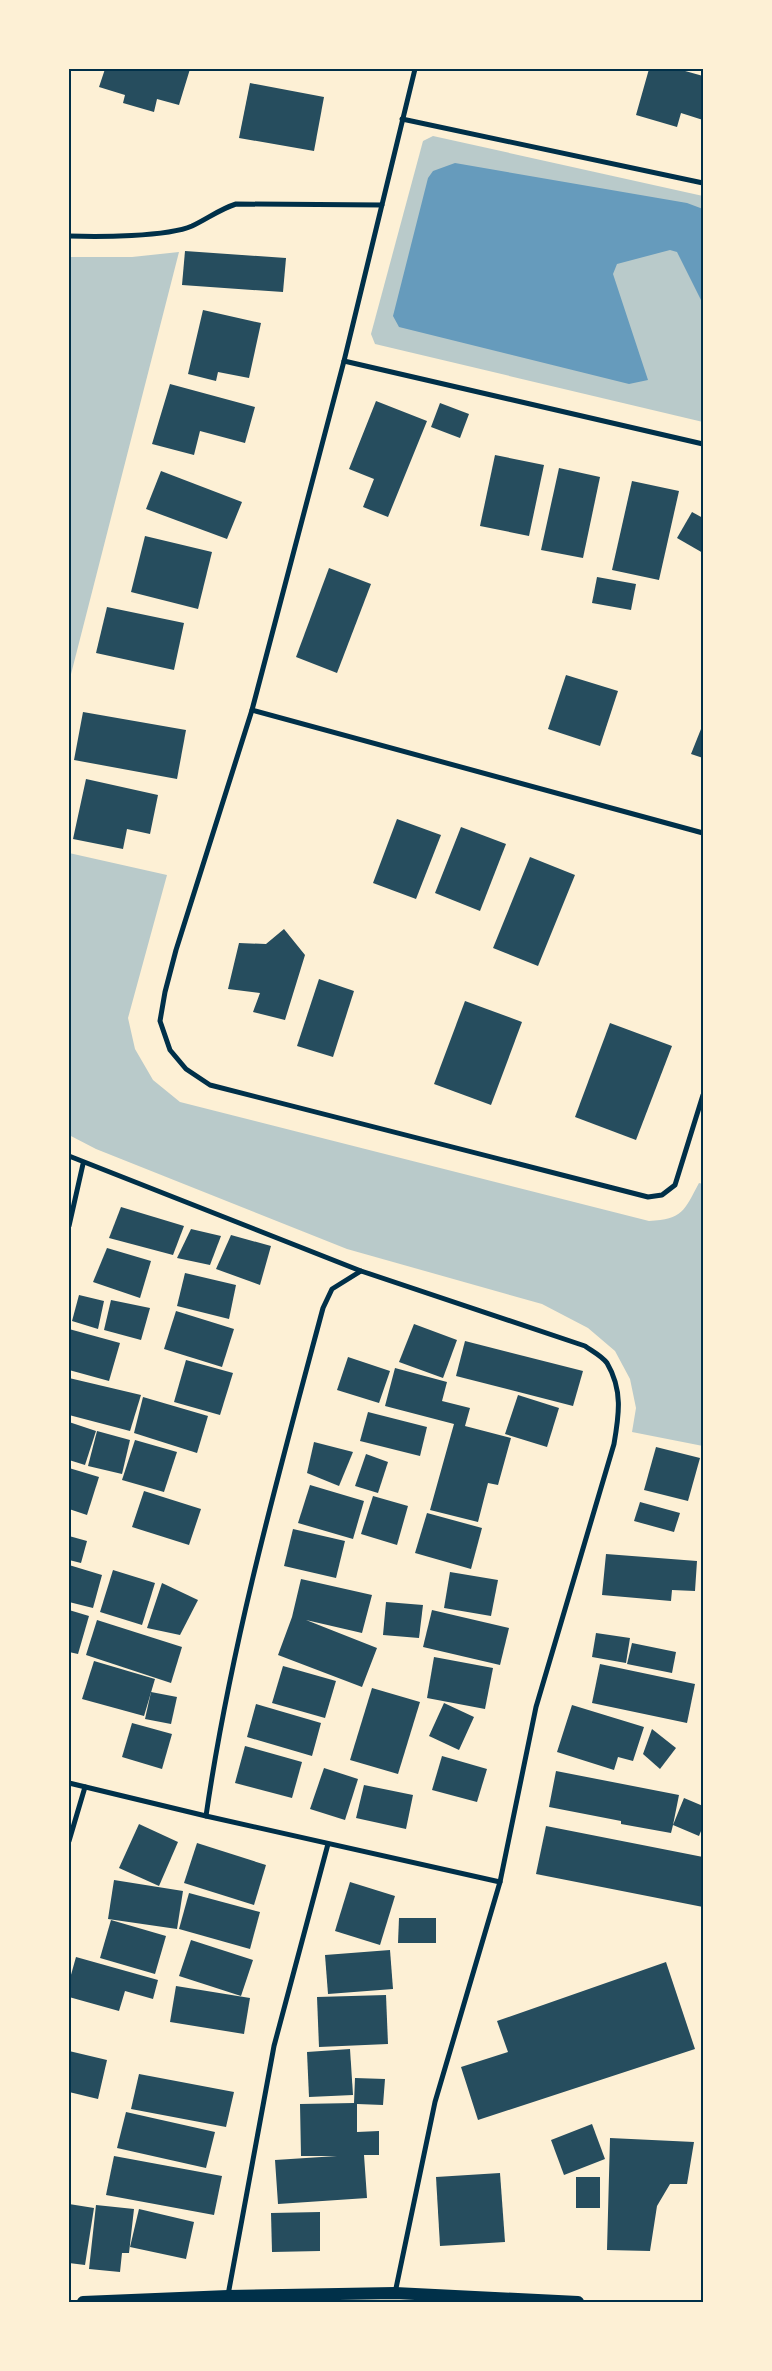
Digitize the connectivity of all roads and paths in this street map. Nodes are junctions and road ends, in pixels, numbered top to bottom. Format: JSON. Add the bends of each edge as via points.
{"nodes":[{"id":1,"x":414,"y":69,"type":"edge"},
{"id":2,"x":402,"y":119,"type":"junction"},
{"id":3,"x":703,"y":183,"type":"edge"},
{"id":4,"x":382,"y":205,"type":"junction"},
{"id":5,"x":69,"y":236,"type":"edge"},
{"id":6,"x":344,"y":361,"type":"junction"},
{"id":7,"x":703,"y":444,"type":"edge"},
{"id":8,"x":252,"y":710,"type":"junction"},
{"id":9,"x":703,"y":833,"type":"edge"},
{"id":10,"x":703,"y":1095,"type":"edge"},
{"id":11,"x":69,"y":1156,"type":"edge"},
{"id":12,"x":83,"y":1164,"type":"junction"},
{"id":13,"x":69,"y":1226,"type":"edge"},
{"id":14,"x":361,"y":1271,"type":"junction"},
{"id":15,"x":69,"y":1783,"type":"edge"},
{"id":16,"x":85,"y":1787,"type":"junction"},
{"id":17,"x":206,"y":1816,"type":"junction"},
{"id":18,"x":69,"y":1841,"type":"edge"},
{"id":19,"x":328,"y":1844,"type":"junction"},
{"id":20,"x":500,"y":1882,"type":"junction"},
{"id":21,"x":395,"y":2293,"type":"junction"},
{"id":22,"x":228,"y":2296,"type":"junction"},
{"id":23,"x":83,"y":2302,"type":"edge"},
{"id":24,"x":578,"y":2302,"type":"edge"}],
"edges":[{"from":1,"to":2,"type":"street"},
{"from":2,"to":3,"type":"street"},
{"from":2,"to":4,"type":"street"},
{"from":4,"to":5,"type":"street","via":[[236,204],[178,230]]},
{"from":4,"to":6,"type":"street"},
{"from":6,"to":7,"type":"street"},
{"from":6,"to":8,"type":"street"},
{"from":8,"to":9,"type":"street"},
{"from":8,"to":10,"type":"street","via":[[165,992],[160,1021],[170,1050],[186,1069],[210,1086],[648,1197],[662,1196],[675,1185]]},
{"from":11,"to":12,"type":"street"},
{"from":12,"to":13,"type":"street"},
{"from":12,"to":14,"type":"street"},
{"from":14,"to":17,"type":"street","via":[[332,1289],[323,1308],[257,1552]]},
{"from":14,"to":20,"type":"street","via":[[585,1346],[606,1362],[616,1387],[620,1412],[614,1444],[536,1707]]},
{"from":15,"to":16,"type":"street"},
{"from":16,"to":17,"type":"street"},
{"from":16,"to":18,"type":"street"},
{"from":17,"to":19,"type":"street"},
{"from":19,"to":20,"type":"street"},
{"from":19,"to":22,"type":"street","via":[[274,2046]]},
{"from":20,"to":21,"type":"street","via":[[435,2102]]},
{"from":21,"to":22,"type":"main road"},
{"from":21,"to":24,"type":"main road"},
{"from":22,"to":23,"type":"main road"}]}
